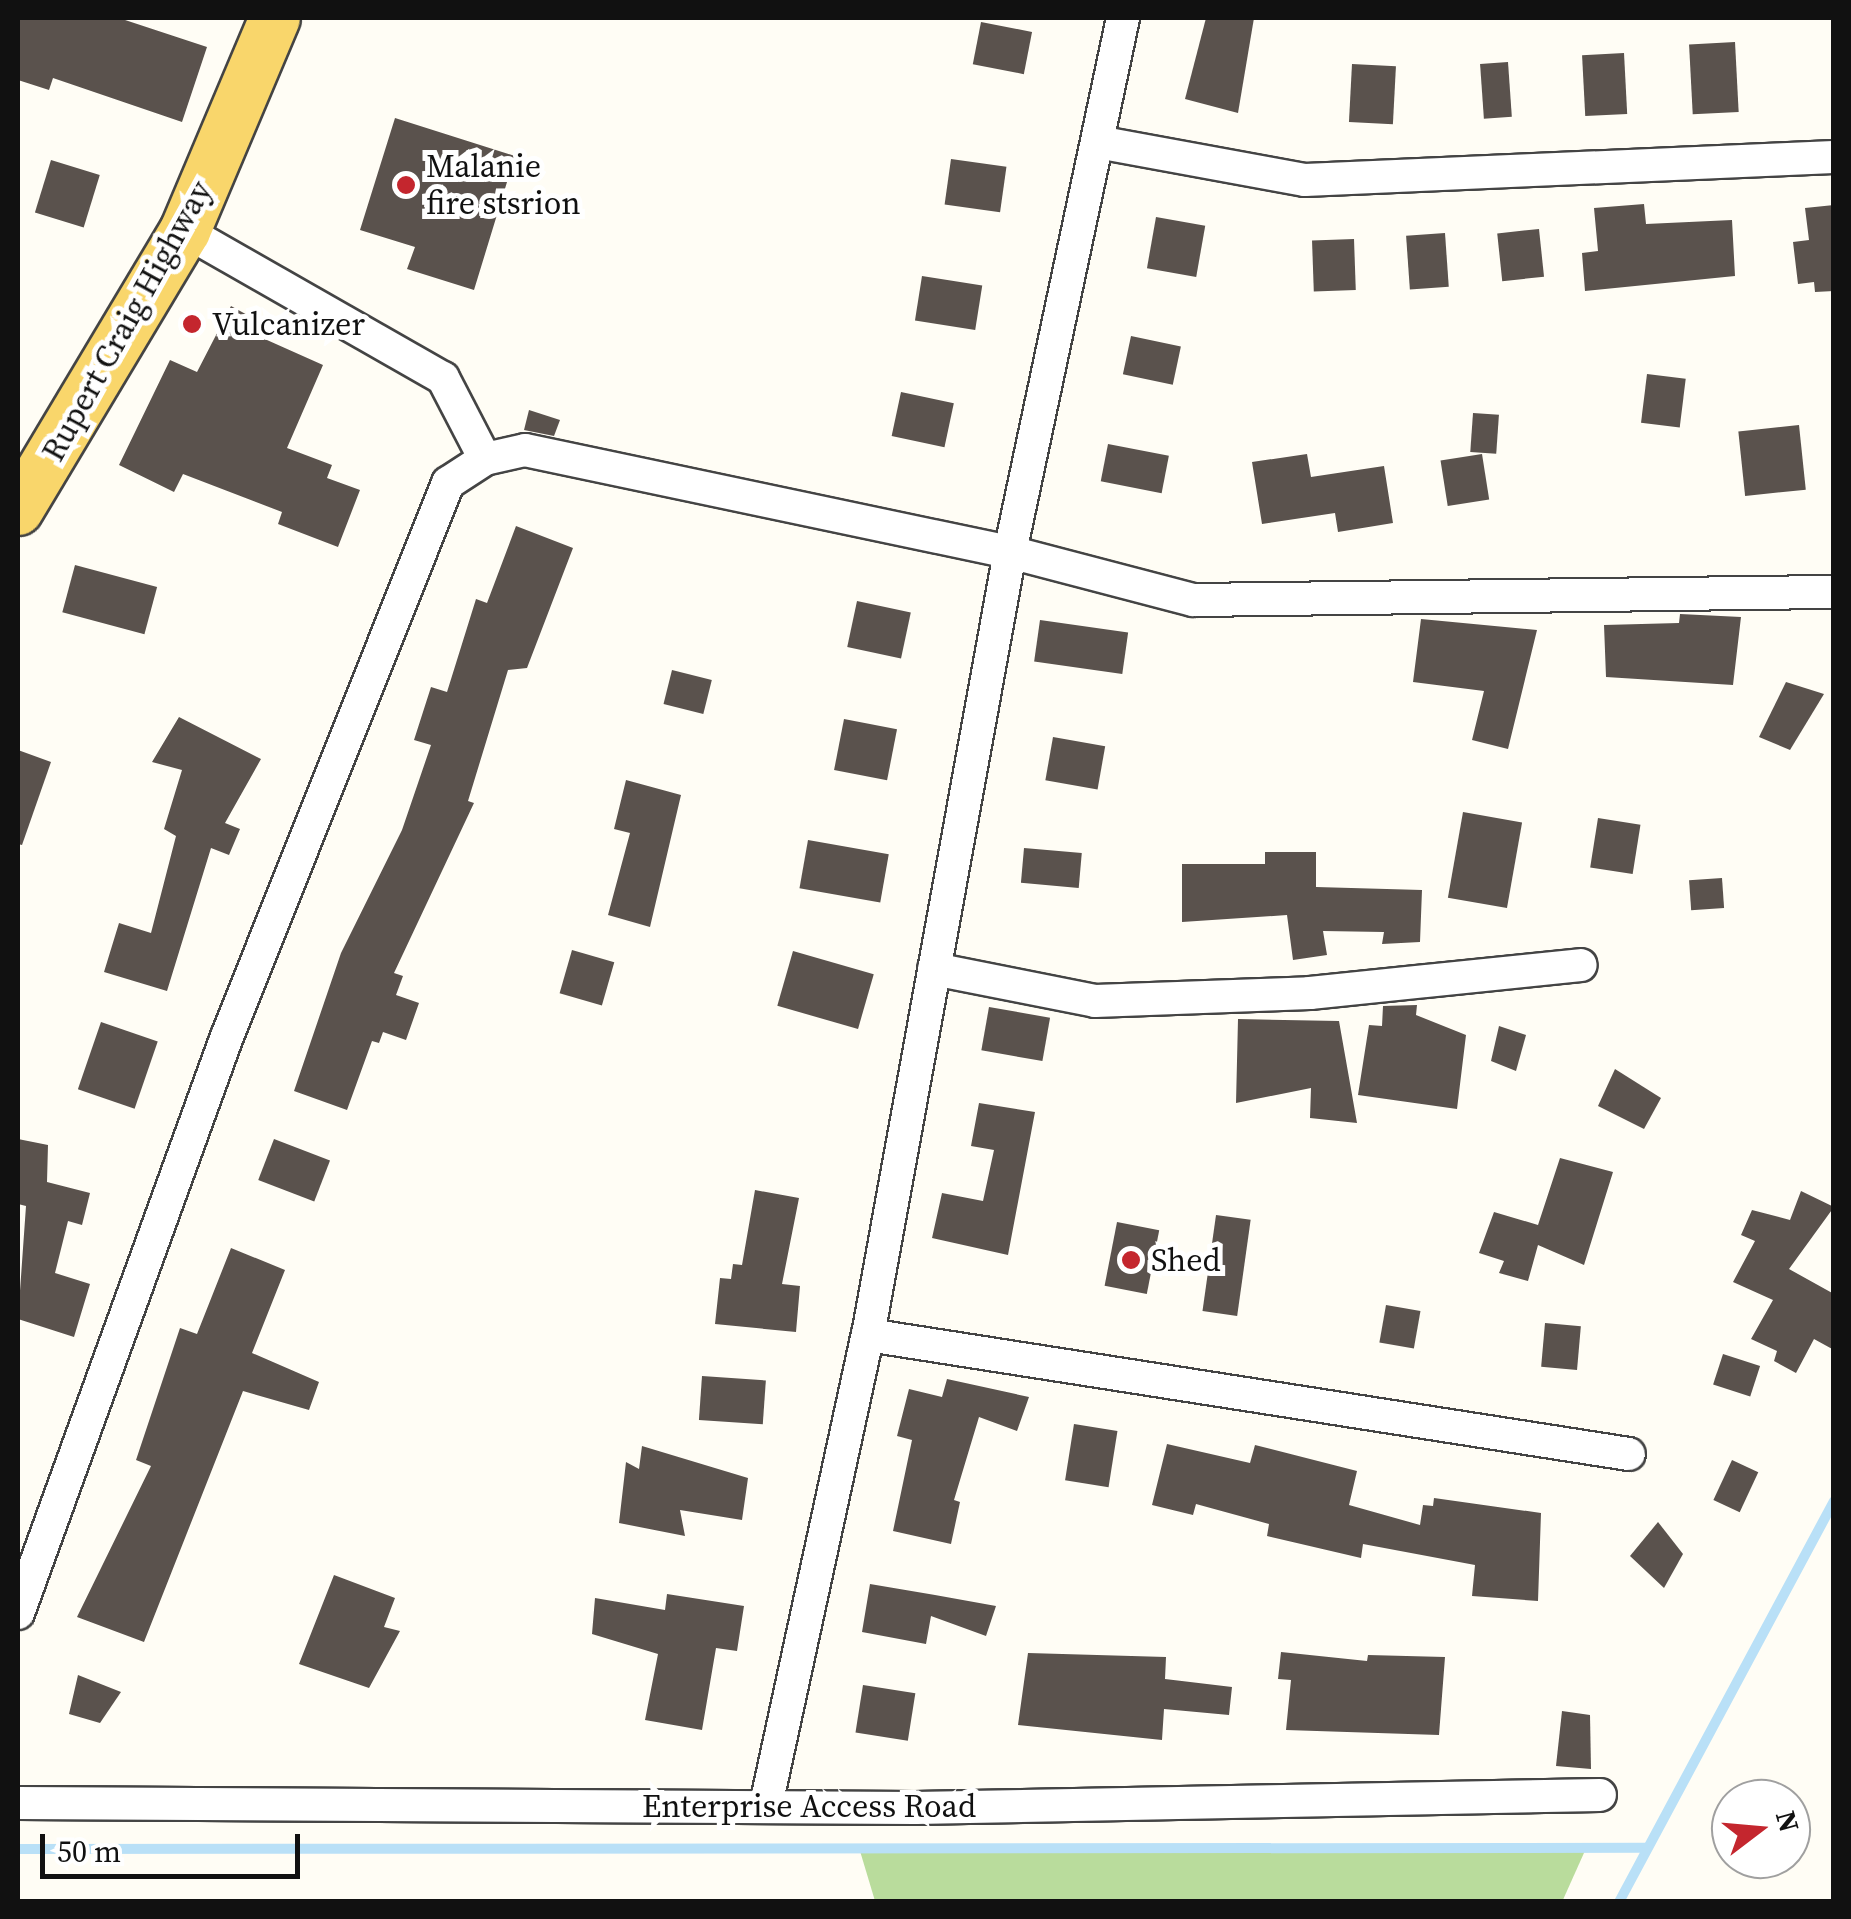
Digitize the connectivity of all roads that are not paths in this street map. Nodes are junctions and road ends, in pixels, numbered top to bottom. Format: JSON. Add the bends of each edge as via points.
{"nodes":[{"id":1,"x":275,"y":18,"type":"edge"},
{"id":2,"x":1123,"y":18,"type":"edge"},
{"id":3,"x":1102,"y":142,"type":"junction"},
{"id":4,"x":1834,"y":157,"type":"edge"},
{"id":5,"x":185,"y":231,"type":"junction"},
{"id":6,"x":485,"y":459,"type":"junction"},
{"id":7,"x":18,"y":510,"type":"edge"},
{"id":8,"x":1010,"y":552,"type":"junction"},
{"id":9,"x":1834,"y":592,"type":"edge"},
{"id":10,"x":1581,"y":965,"type":"dead end"},
{"id":11,"x":934,"y":968,"type":"junction"},
{"id":12,"x":868,"y":1335,"type":"junction"},
{"id":13,"x":1629,"y":1454,"type":"dead end"},
{"id":14,"x":18,"y":1613,"type":"edge"},
{"id":15,"x":1600,"y":1795,"type":"dead end"},
{"id":16,"x":18,"y":1804,"type":"edge"},
{"id":17,"x":766,"y":1805,"type":"junction"}],
"edges":[{"from":1,"to":5,"type":"main road","name":"Rupert Craig Highway"},
{"from":2,"to":3,"type":"street"},
{"from":3,"to":4,"type":"street","via":[[1305,180]]},
{"from":3,"to":8,"type":"street"},
{"from":5,"to":6,"type":"street","via":[[443,378]]},
{"from":5,"to":7,"type":"main road","name":"Rupert Craig Highway"},
{"from":6,"to":8,"type":"street","via":[[525,450]]},
{"from":6,"to":14,"type":"street","via":[[448,483],[226,1040]]},
{"from":8,"to":9,"type":"street","via":[[1193,600]]},
{"from":8,"to":11,"type":"street"},
{"from":10,"to":11,"type":"street","via":[[1310,993],[1095,1000]]},
{"from":11,"to":12,"type":"street"},
{"from":12,"to":13,"type":"street"},
{"from":12,"to":17,"type":"street"},
{"from":15,"to":17,"type":"street","name":"Enterprise Access Road"},
{"from":16,"to":17,"type":"street","name":"Enterprise Access Road"}]}
